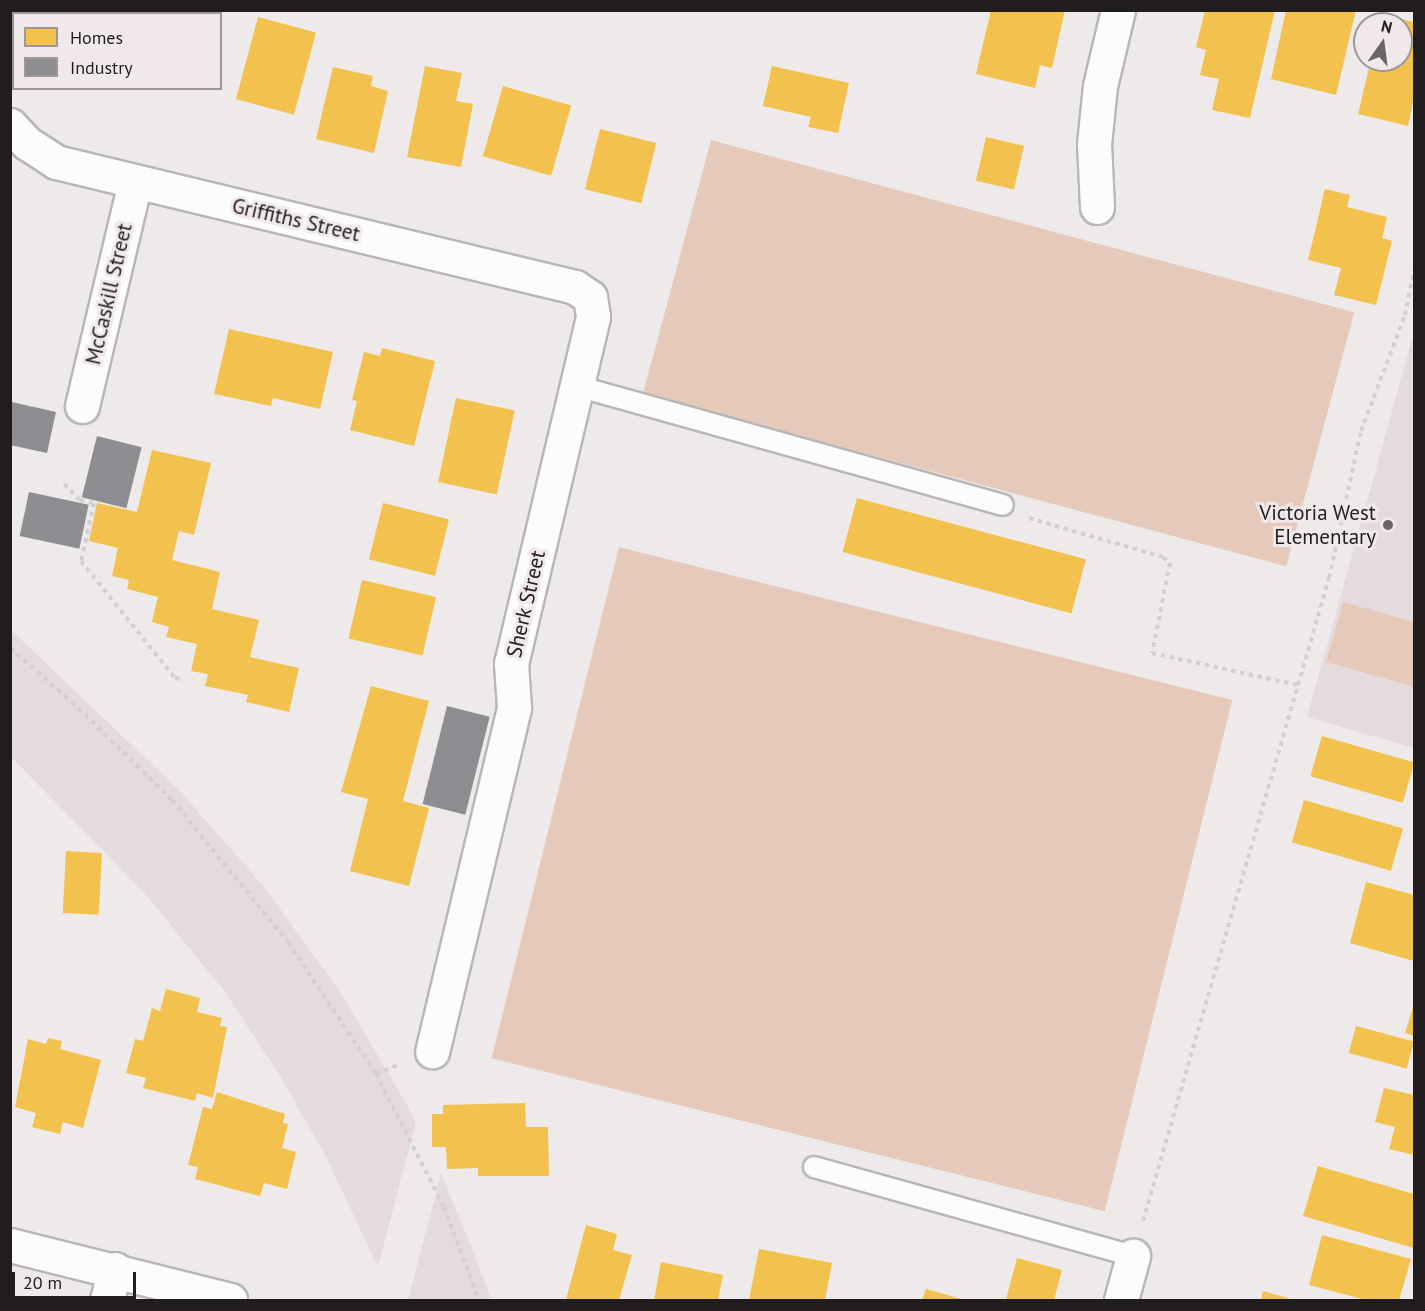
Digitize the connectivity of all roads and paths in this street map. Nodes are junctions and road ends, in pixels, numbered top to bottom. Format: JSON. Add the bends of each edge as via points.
{"nodes":[{"id":1,"x":1118,"y":10,"type":"edge"},
{"id":2,"x":10,"y":124,"type":"edge"},
{"id":3,"x":135,"y":182,"type":"junction"},
{"id":4,"x":1097,"y":207,"type":"dead end"},
{"id":5,"x":1414,"y":270,"type":"edge"},
{"id":6,"x":590,"y":297,"type":"joint"},
{"id":7,"x":577,"y":386,"type":"junction"},
{"id":8,"x":82,"y":406,"type":"dead end"},
{"id":9,"x":64,"y":484,"type":"dead end"},
{"id":10,"x":1003,"y":505,"type":"joint"},
{"id":11,"x":10,"y":648,"type":"edge"},
{"id":12,"x":184,"y":680,"type":"dead end"},
{"id":13,"x":1297,"y":685,"type":"junction"},
{"id":14,"x":432,"y":1051,"type":"dead end"},
{"id":15,"x":814,"y":1167,"type":"dead end"},
{"id":16,"x":10,"y":1245,"type":"edge"},
{"id":17,"x":1133,"y":1256,"type":"junction"},
{"id":18,"x":115,"y":1269,"type":"junction"},
{"id":19,"x":107,"y":1300,"type":"edge"},
{"id":20,"x":230,"y":1300,"type":"edge"},
{"id":21,"x":479,"y":1300,"type":"edge"},
{"id":22,"x":1121,"y":1300,"type":"edge"}],
"edges":[{"from":1,"to":4,"type":"street","via":[[1100,86],[1094,144]]},
{"from":2,"to":3,"type":"street","name":"Griffiths Street","via":[[27,143],[56,162]]},
{"from":3,"to":6,"type":"street","name":"Griffiths Street","via":[[575,286]]},
{"from":3,"to":8,"type":"street","name":"McCaskill Street"},
{"from":5,"to":13,"type":"path","via":[[1405,315],[1361,431],[1329,578]]},
{"from":6,"to":7,"type":"street","name":"Sherk Street","via":[[593,317]]},
{"from":7,"to":10,"type":"lane"},
{"from":7,"to":14,"type":"street","name":"Sherk Street","via":[[511,663],[514,708]]},
{"from":9,"to":12,"type":"path","via":[[80,500],[94,503],[81,561],[175,678]]},
{"from":10,"to":13,"type":"path","via":[[1015,514],[1163,557],[1171,569],[1152,653]]},
{"from":11,"to":21,"type":"path","via":[[172,800],[288,942],[376,1074],[444,1207]]},
{"from":13,"to":17,"type":"path"},
{"from":15,"to":17,"type":"lane"},
{"from":16,"to":18,"type":"street"},
{"from":17,"to":22,"type":"street"},
{"from":18,"to":19,"type":"street"},
{"from":18,"to":20,"type":"street"}]}
